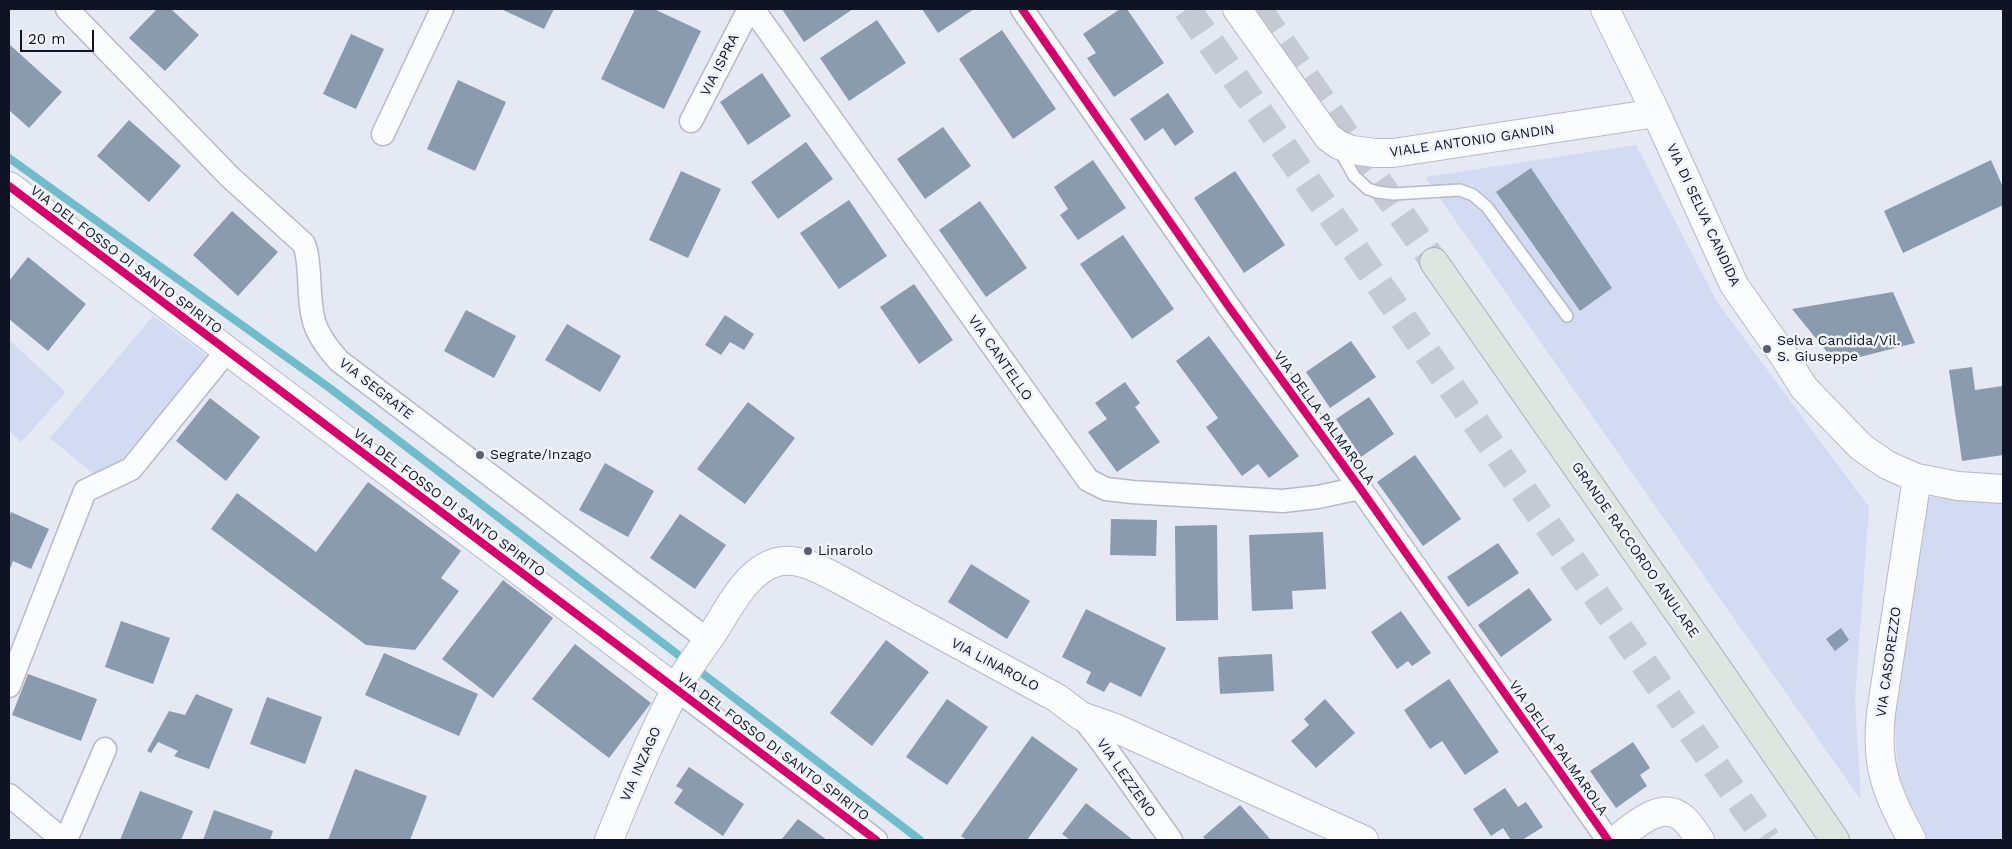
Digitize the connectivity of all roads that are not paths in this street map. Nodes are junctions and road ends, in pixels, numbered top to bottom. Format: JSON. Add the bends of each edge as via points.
{"nodes":[{"id":1,"x":67,"y":9,"type":"edge"},
{"id":2,"x":442,"y":9,"type":"edge"},
{"id":3,"x":749,"y":9,"type":"edge"},
{"id":4,"x":753,"y":9,"type":"edge"},
{"id":5,"x":1022,"y":9,"type":"edge"},
{"id":6,"x":1237,"y":9,"type":"edge"},
{"id":7,"x":1605,"y":9,"type":"edge"},
{"id":8,"x":1656,"y":113,"type":"junction"},
{"id":9,"x":691,"y":121,"type":"dead end"},
{"id":10,"x":383,"y":134,"type":"dead end"},
{"id":11,"x":1334,"y":142,"type":"junction"},
{"id":12,"x":9,"y":186,"type":"edge"},
{"id":13,"x":1434,"y":262,"type":"tunnel mouth"},
{"id":14,"x":1567,"y":316,"type":"dead end"},
{"id":15,"x":226,"y":352,"type":"junction"},
{"id":16,"x":1917,"y":478,"type":"junction"},
{"id":17,"x":1360,"y":488,"type":"junction"},
{"id":18,"x":2003,"y":489,"type":"edge"},
{"id":19,"x":708,"y":640,"type":"junction"},
{"id":20,"x":9,"y":686,"type":"edge"},
{"id":21,"x":676,"y":689,"type":"junction"},
{"id":22,"x":1081,"y":716,"type":"junction"},
{"id":23,"x":105,"y":749,"type":"dead end"},
{"id":24,"x":9,"y":795,"type":"edge"},
{"id":25,"x":65,"y":840,"type":"edge"},
{"id":26,"x":609,"y":840,"type":"edge"},
{"id":27,"x":876,"y":840,"type":"edge"},
{"id":28,"x":1171,"y":840,"type":"edge"},
{"id":29,"x":1364,"y":840,"type":"edge"},
{"id":30,"x":1608,"y":840,"type":"edge"},
{"id":31,"x":1616,"y":840,"type":"edge"},
{"id":32,"x":1700,"y":840,"type":"edge"},
{"id":33,"x":1835,"y":840,"type":"edge"},
{"id":34,"x":1912,"y":840,"type":"edge"}],
"edges":[{"from":1,"to":19,"type":"street","name":"VIA SEGRATE","via":[[230,177],[304,244],[308,259],[311,316],[320,338],[339,361]]},
{"from":2,"to":10,"type":"street"},
{"from":3,"to":9,"type":"street","name":"VIA ISPRA"},
{"from":4,"to":17,"type":"street","name":"VIA CANTELLO","via":[[1088,480],[1106,489],[1126,492],[1283,501],[1318,498]]},
{"from":5,"to":17,"type":"street","name":"VIA DELLA PALMAROLA","via":[[1229,307]]},
{"from":6,"to":11,"type":"street","name":"VIALE ANTONIO GANDIN"},
{"from":7,"to":8,"type":"street","name":"VIA DI SELVA CANDIDA"},
{"from":8,"to":11,"type":"street","name":"VIALE ANTONIO GANDIN","via":[[1393,153],[1363,152]]},
{"from":8,"to":16,"type":"street","name":"VIA DI SELVA CANDIDA","via":[[1734,285],[1804,388],[1861,447],[1887,465]]},
{"from":11,"to":14,"type":"lane","via":[[1354,176],[1368,189],[1385,194],[1460,190],[1473,195],[1487,206]]},
{"from":12,"to":15,"type":"street","name":"VIA DEL FOSSO DI SANTO SPIRITO"},
{"from":13,"to":33,"type":"highway","name":"GRANDE RACCORDO ANULARE"},
{"from":15,"to":20,"type":"street","via":[[131,469],[85,491]]},
{"from":15,"to":21,"type":"street","name":"VIA DEL FOSSO DI SANTO SPIRITO"},
{"from":16,"to":18,"type":"street","name":"VIA DI SELVA CANDIDA","via":[[1958,486]]},
{"from":16,"to":34,"type":"street","name":"VIA CASOREZZO","via":[[1881,713],[1879,746],[1886,788]]},
{"from":17,"to":30,"type":"street","name":"VIA DELLA PALMAROLA"},
{"from":19,"to":21,"type":"street","name":"VIA LINAROLO"},
{"from":19,"to":22,"type":"street","name":"VIA LINAROLO","via":[[757,573],[777,562],[794,562],[835,577],[1057,698]]},
{"from":21,"to":26,"type":"street","name":"VIA INZAGO"},
{"from":21,"to":27,"type":"street","name":"VIA DEL FOSSO DI SANTO SPIRITO"},
{"from":22,"to":28,"type":"street","name":"VIA LEZZENO"},
{"from":22,"to":29,"type":"street","name":"VIA LINAROLO","via":[[1115,728]]},
{"from":23,"to":25,"type":"street"},
{"from":24,"to":25,"type":"street"},
{"from":31,"to":32,"type":"street","via":[[1648,817],[1671,812],[1682,817]]}]}
